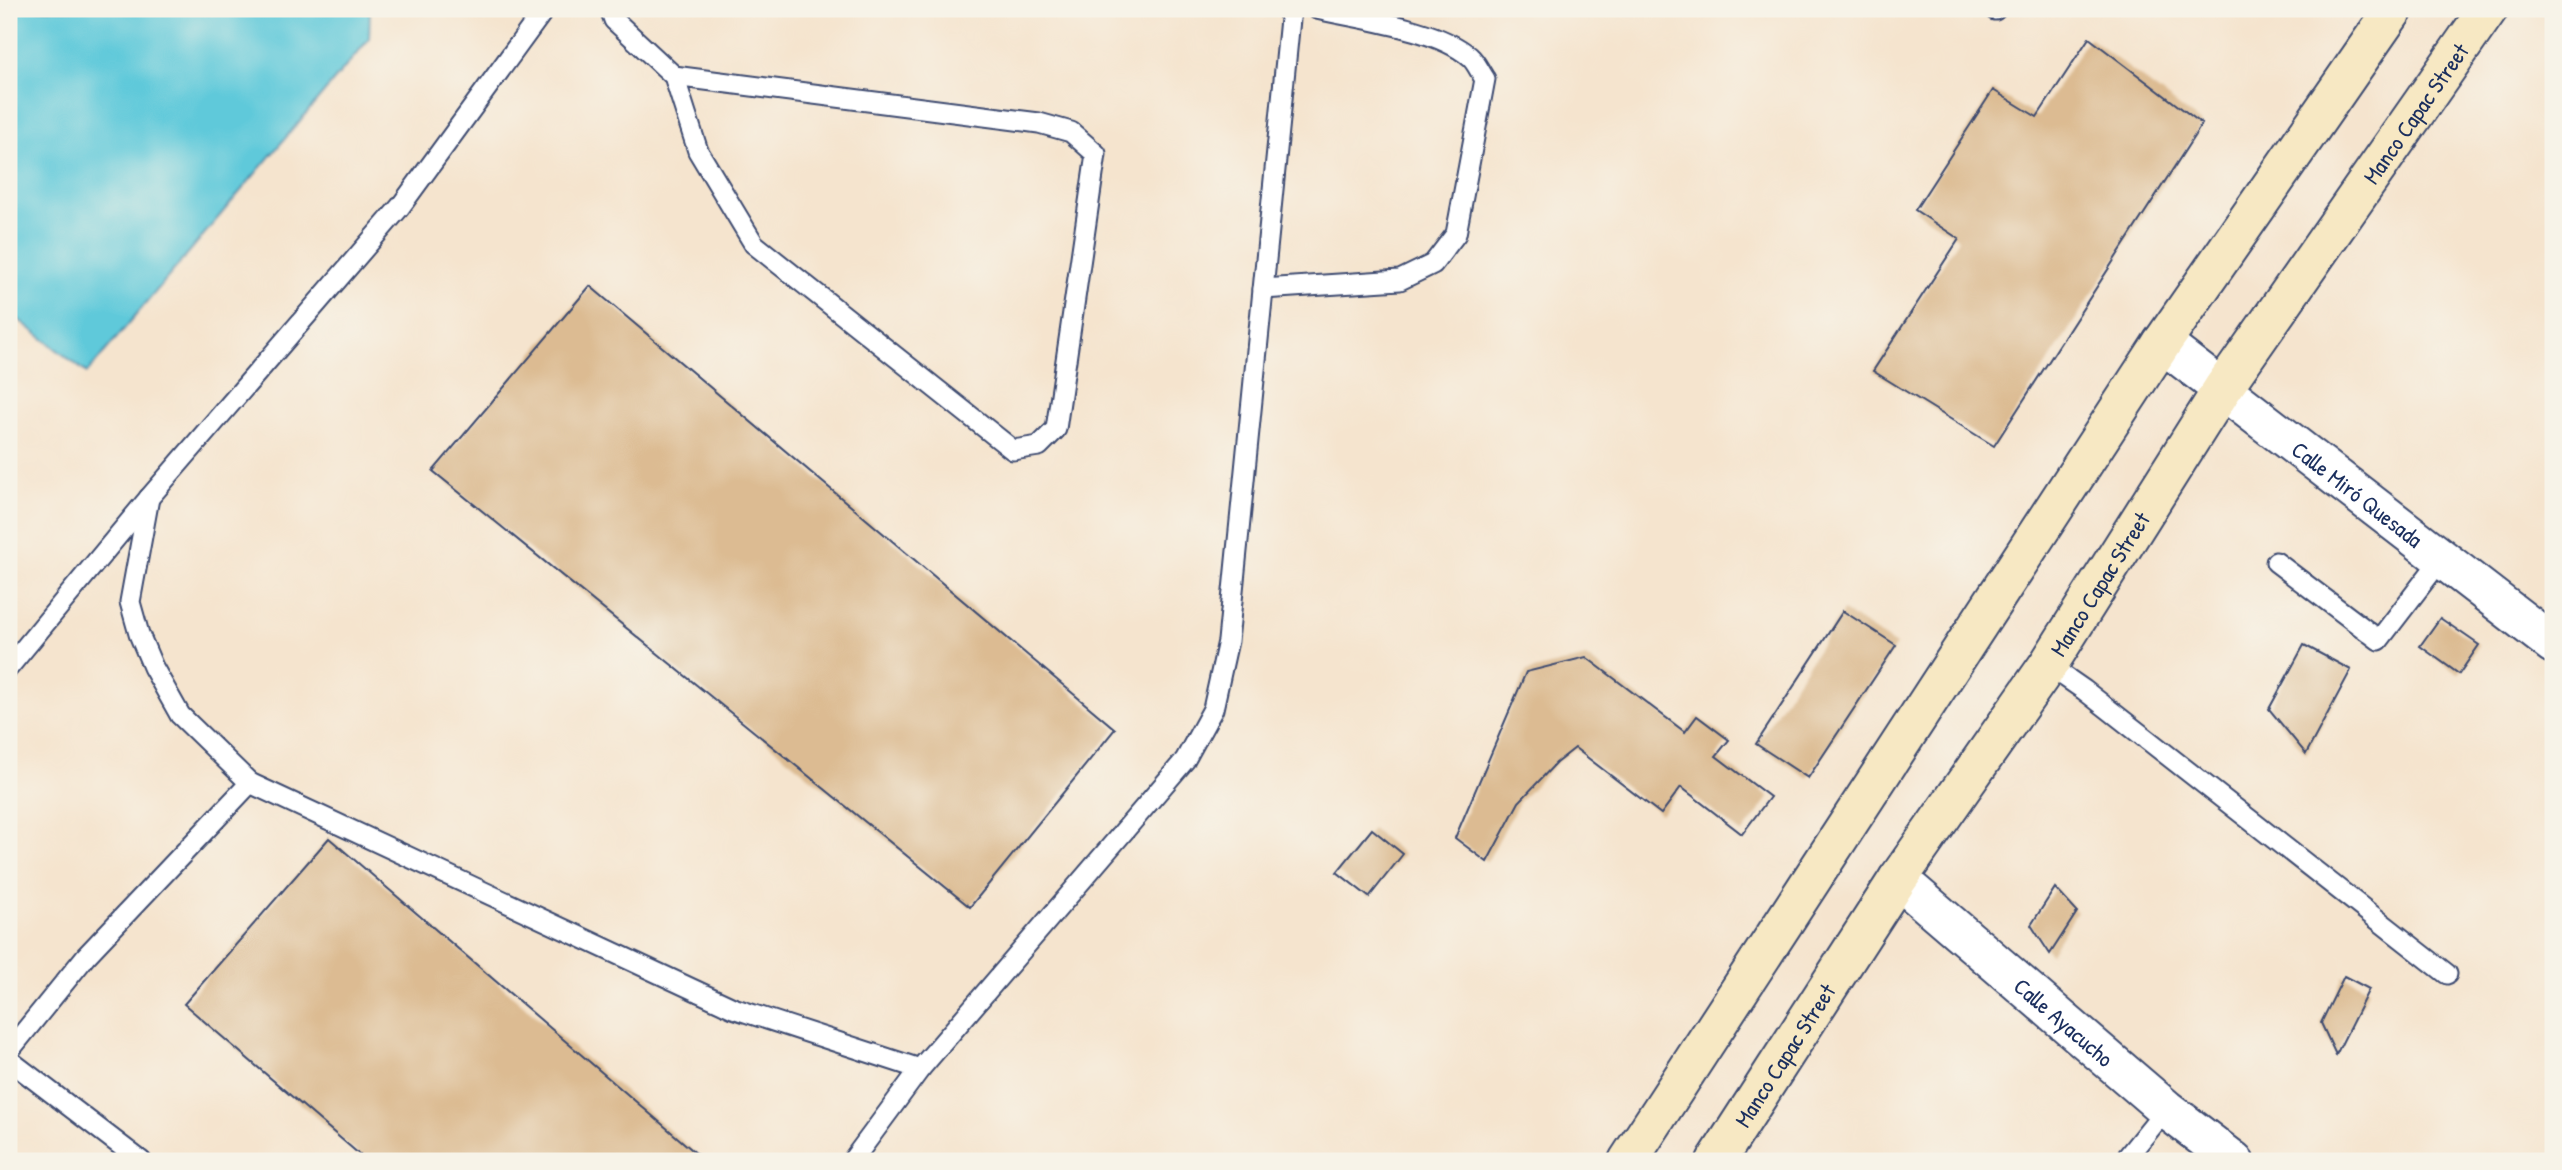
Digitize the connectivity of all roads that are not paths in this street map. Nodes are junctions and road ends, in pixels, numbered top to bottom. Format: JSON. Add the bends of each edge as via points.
{"nodes":[{"id":1,"x":542,"y":9,"type":"edge"},
{"id":2,"x":610,"y":9,"type":"edge"},
{"id":3,"x":1291,"y":9,"type":"edge"},
{"id":4,"x":1317,"y":9,"type":"edge"},
{"id":5,"x":2394,"y":9,"type":"edge"},
{"id":6,"x":2488,"y":9,"type":"edge"},
{"id":7,"x":674,"y":76,"type":"junction"},
{"id":8,"x":1263,"y":289,"type":"junction"},
{"id":9,"x":2162,"y":343,"type":"junction"},
{"id":10,"x":2223,"y":388,"type":"junction"},
{"id":11,"x":149,"y":498,"type":"junction"},
{"id":12,"x":2442,"y":558,"type":"junction"},
{"id":13,"x":2276,"y":562,"type":"dead end"},
{"id":14,"x":2553,"y":644,"type":"edge"},
{"id":15,"x":2048,"y":665,"type":"junction"},
{"id":16,"x":9,"y":667,"type":"edge"},
{"id":17,"x":250,"y":783,"type":"junction"},
{"id":18,"x":1898,"y":879,"type":"junction"},
{"id":19,"x":2447,"y":974,"type":"dead end"},
{"id":20,"x":9,"y":1051,"type":"edge"},
{"id":21,"x":9,"y":1059,"type":"edge"},
{"id":22,"x":920,"y":1069,"type":"junction"},
{"id":23,"x":2166,"y":1109,"type":"junction"},
{"id":24,"x":861,"y":1159,"type":"edge"},
{"id":25,"x":141,"y":1161,"type":"edge"},
{"id":26,"x":1628,"y":1161,"type":"edge"},
{"id":27,"x":1716,"y":1161,"type":"edge"},
{"id":28,"x":2124,"y":1161,"type":"edge"},
{"id":29,"x":2234,"y":1161,"type":"edge"}],
"edges":[{"from":1,"to":11,"type":"lane","via":[[400,207]]},
{"from":2,"to":7,"type":"lane","via":[[614,20]]},
{"from":3,"to":8,"type":"lane"},
{"from":4,"to":8,"type":"lane","via":[[1429,35],[1472,58],[1485,79],[1456,234],[1433,264],[1400,280]]},
{"from":5,"to":9,"type":"main road"},
{"from":6,"to":10,"type":"main road","name":"Manco Capac Street"},
{"from":7,"to":7,"type":"lane","via":[[698,151],[754,244],[1013,450],[1039,446],[1056,429],[1096,154],[1071,132],[1039,123]]},
{"from":8,"to":22,"type":"lane","via":[[1228,641],[1213,709],[1185,760]]},
{"from":9,"to":10,"type":"street","name":"Calle Miró Quesada"},
{"from":9,"to":26,"type":"main road"},
{"from":10,"to":12,"type":"street","name":"Calle Miró Quesada"},
{"from":10,"to":15,"type":"main road","name":"Manco Capac Street"},
{"from":11,"to":16,"type":"lane"},
{"from":11,"to":17,"type":"lane","via":[[130,602],[139,634],[180,715]]},
{"from":12,"to":13,"type":"lane","via":[[2379,640]]},
{"from":12,"to":14,"type":"street","name":"Calle Miró Quesada"},
{"from":15,"to":18,"type":"main road","name":"Manco Capac Street"},
{"from":15,"to":19,"type":"lane"},
{"from":17,"to":20,"type":"lane","via":[[86,956]]},
{"from":17,"to":22,"type":"lane","via":[[733,1008]]},
{"from":18,"to":23,"type":"street","name":"Calle Ayacucho"},
{"from":18,"to":27,"type":"main road","name":"Manco Capac Street"},
{"from":21,"to":25,"type":"lane"},
{"from":22,"to":24,"type":"lane"},
{"from":23,"to":28,"type":"lane"},
{"from":23,"to":29,"type":"street","name":"Calle Ayacucho"}]}
